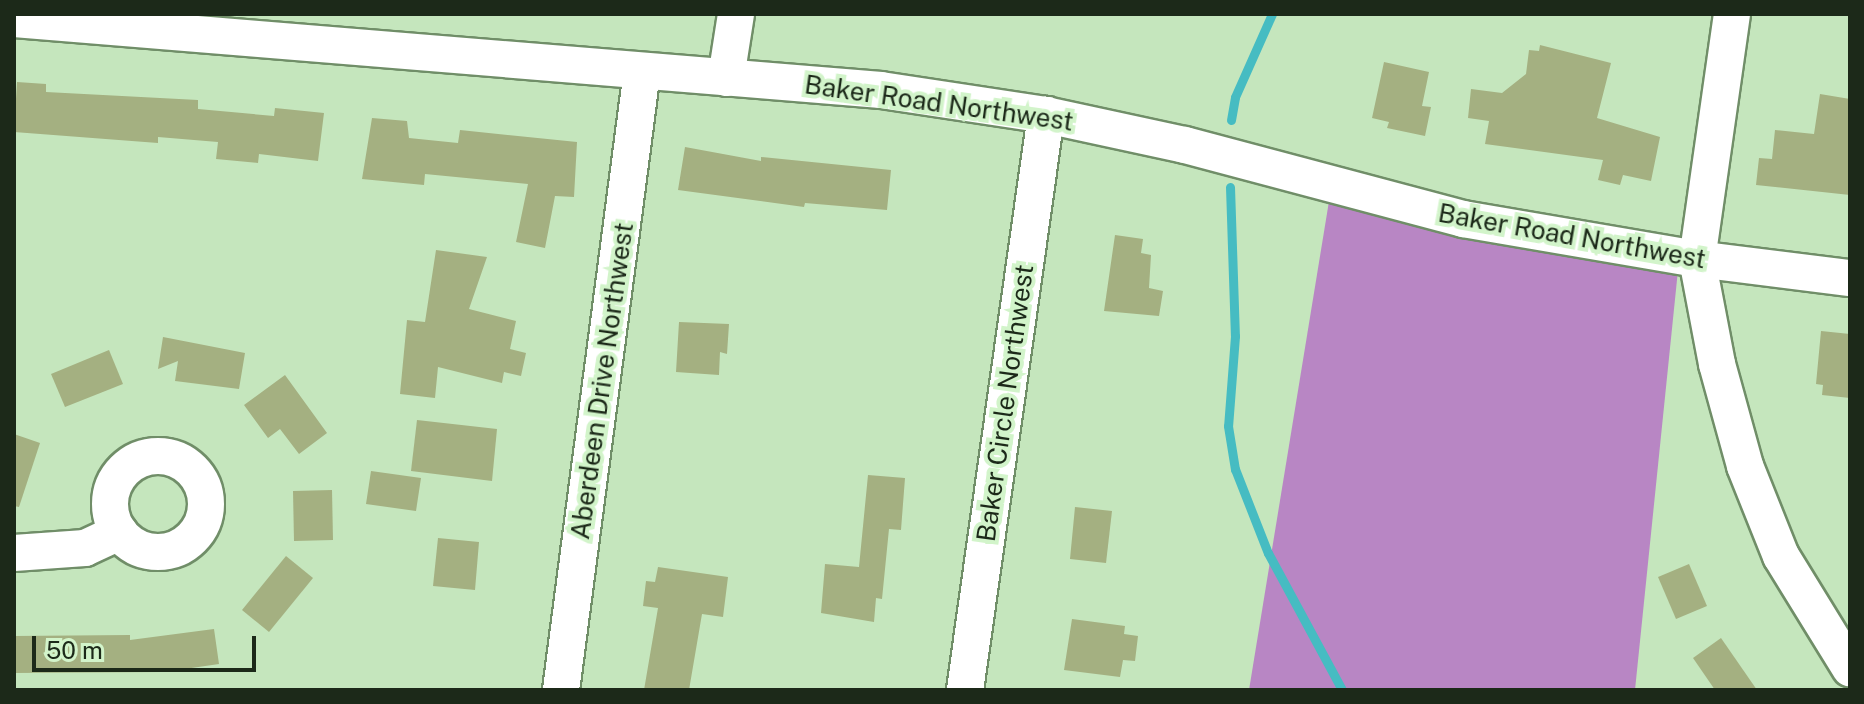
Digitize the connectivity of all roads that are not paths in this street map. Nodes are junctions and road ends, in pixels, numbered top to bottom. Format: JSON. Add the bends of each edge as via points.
{"nodes":[{"id":1,"x":736,"y":14,"type":"edge"},
{"id":2,"x":1732,"y":14,"type":"edge"},
{"id":3,"x":14,"y":19,"type":"edge"},
{"id":4,"x":642,"y":71,"type":"junction"},
{"id":5,"x":726,"y":78,"type":"junction"},
{"id":6,"x":1046,"y":115,"type":"junction"},
{"id":7,"x":1697,"y":259,"type":"junction"},
{"id":8,"x":1850,"y":278,"type":"edge"},
{"id":9,"x":119,"y":532,"type":"dead end"},
{"id":10,"x":14,"y":553,"type":"edge"},
{"id":11,"x":1850,"y":668,"type":"edge"},
{"id":12,"x":561,"y":690,"type":"edge"},
{"id":13,"x":965,"y":690,"type":"edge"}],
"edges":[{"from":1,"to":5,"type":"street"},
{"from":2,"to":7,"type":"street"},
{"from":3,"to":4,"type":"street","name":"Baker Road Northwest"},
{"from":4,"to":5,"type":"street","name":"Baker Road Northwest"},
{"from":4,"to":12,"type":"street","name":"Aberdeen Drive Northwest"},
{"from":5,"to":6,"type":"street","name":"Baker Road Northwest","via":[[881,90]]},
{"from":6,"to":7,"type":"street","name":"Baker Road Northwest","via":[[1185,145],[1463,219]]},
{"from":6,"to":13,"type":"street","name":"Baker Circle Northwest"},
{"from":7,"to":8,"type":"street","name":"Baker Road Northwest"},
{"from":7,"to":11,"type":"street","via":[[1717,364],[1745,466],[1781,556]]},
{"from":9,"to":10,"type":"street","via":[[85,548]]}]}
